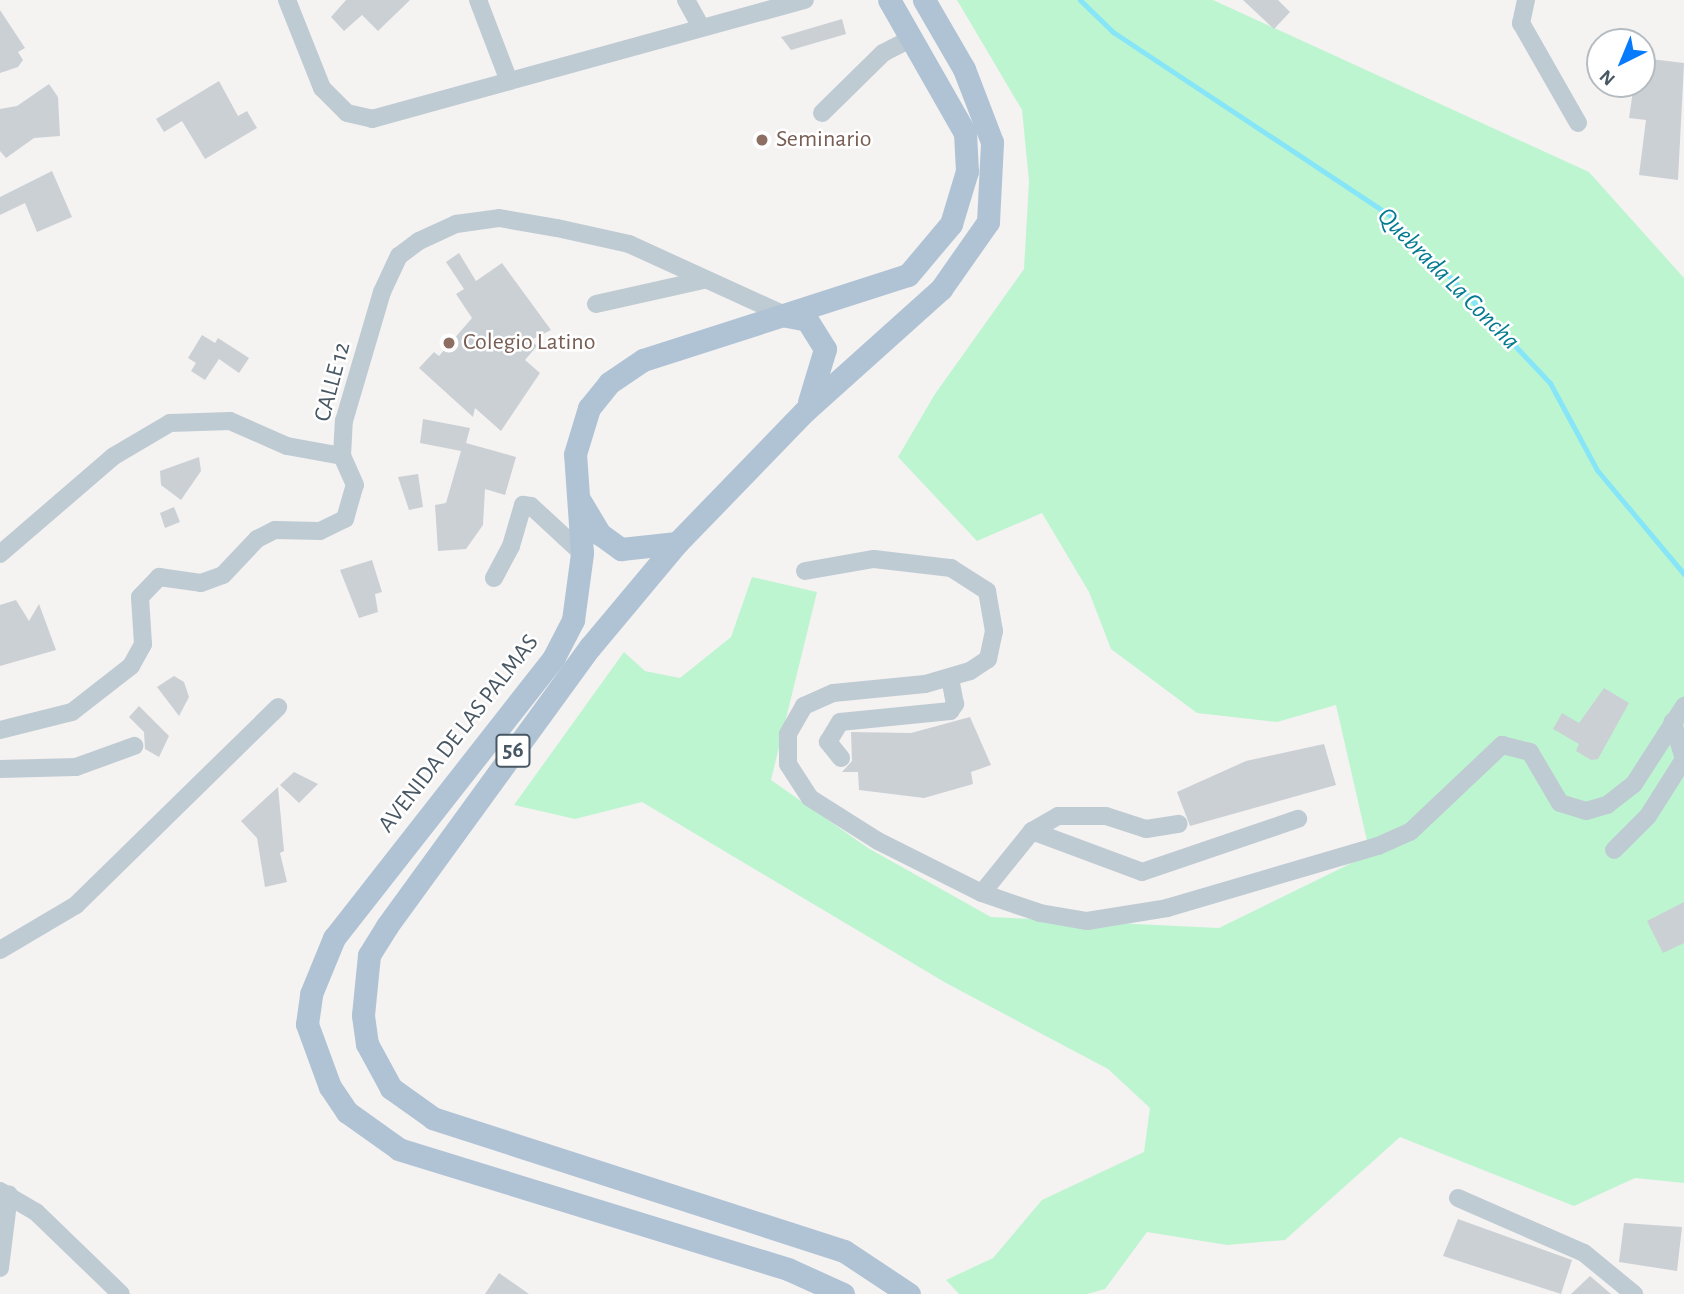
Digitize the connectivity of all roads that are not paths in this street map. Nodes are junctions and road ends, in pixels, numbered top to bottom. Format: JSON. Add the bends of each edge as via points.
{"nodes":[{"id":1,"x":287,"y":0,"type":"edge"},
{"id":2,"x":478,"y":0,"type":"edge"},
{"id":3,"x":685,"y":0,"type":"edge"},
{"id":4,"x":805,"y":0,"type":"edge"},
{"id":5,"x":889,"y":0,"type":"edge"},
{"id":6,"x":924,"y":0,"type":"edge"},
{"id":7,"x":1525,"y":0,"type":"edge"},
{"id":8,"x":701,"y":27,"type":"junction"},
{"id":9,"x":913,"y":38,"type":"junction"},
{"id":10,"x":509,"y":80,"type":"junction"},
{"id":11,"x":822,"y":113,"type":"dead end"},
{"id":12,"x":1578,"y":123,"type":"dead end"},
{"id":13,"x":703,"y":280,"type":"junction"},
{"id":14,"x":596,"y":304,"type":"dead end"},
{"id":15,"x":787,"y":316,"type":"junction"},
{"id":16,"x":805,"y":411,"type":"junction"},
{"id":17,"x":342,"y":456,"type":"junction"},
{"id":18,"x":574,"y":485,"type":"junction"},
{"id":19,"x":677,"y":543,"type":"junction"},
{"id":20,"x":582,"y":552,"type":"junction"},
{"id":21,"x":0,"y":554,"type":"edge"},
{"id":22,"x":805,"y":571,"type":"dead end"},
{"id":23,"x":494,"y":578,"type":"dead end"},
{"id":24,"x":950,"y":678,"type":"junction"},
{"id":25,"x":1684,"y":706,"type":"edge"},
{"id":26,"x":278,"y":707,"type":"dead end"},
{"id":27,"x":1673,"y":722,"type":"junction"},
{"id":28,"x":0,"y":730,"type":"edge"},
{"id":29,"x":134,"y":746,"type":"dead end"},
{"id":30,"x":841,"y":758,"type":"dead end"},
{"id":31,"x":0,"y":769,"type":"edge"},
{"id":32,"x":1298,"y":820,"type":"dead end"},
{"id":33,"x":1179,"y":824,"type":"dead end"},
{"id":34,"x":1032,"y":831,"type":"junction"},
{"id":35,"x":1614,"y":850,"type":"dead end"},
{"id":36,"x":982,"y":893,"type":"junction"},
{"id":37,"x":0,"y":950,"type":"edge"},
{"id":38,"x":4,"y":1193,"type":"edge"},
{"id":39,"x":1458,"y":1198,"type":"dead end"},
{"id":40,"x":0,"y":1268,"type":"edge"},
{"id":41,"x":121,"y":1294,"type":"edge"},
{"id":42,"x":842,"y":1294,"type":"edge"},
{"id":43,"x":909,"y":1294,"type":"edge"},
{"id":44,"x":1634,"y":1294,"type":"edge"}],
"edges":[{"from":1,"to":10,"type":"street","via":[[322,88],[347,113],[372,119]]},
{"from":2,"to":10,"type":"street"},
{"from":3,"to":8,"type":"street"},
{"from":4,"to":8,"type":"street"},
{"from":5,"to":9,"type":"main road","name":"AVENIDA DE LAS PALMAS","number":"56"},
{"from":6,"to":16,"type":"main road","name":"AVENIDA DE LAS PALMAS","number":"56","via":[[964,69],[992,142],[988,222],[941,289]]},
{"from":7,"to":12,"type":"street","via":[[1521,23]]},
{"from":8,"to":10,"type":"street"},
{"from":9,"to":11,"type":"street","via":[[883,53]]},
{"from":9,"to":15,"type":"main road","name":"AVENIDA DE LAS PALMAS","number":"56","via":[[965,132],[967,171],[951,224],[908,275]]},
{"from":13,"to":14,"type":"street"},
{"from":13,"to":15,"type":"street","name":"CALLE 12"},
{"from":13,"to":17,"type":"street","name":"CALLE 12","via":[[629,244],[499,218],[456,224],[419,241],[399,256],[382,292],[344,421]]},
{"from":15,"to":16,"type":"main road","via":[[807,320],[825,349],[823,368]]},
{"from":15,"to":18,"type":"main road","name":"AVENIDA DE LAS PALMAS","number":"56","via":[[673,348],[626,370],[589,408],[575,454]]},
{"from":16,"to":19,"type":"main road","name":"AVENIDA DE LAS PALMAS","number":"56"},
{"from":17,"to":21,"type":"street","via":[[287,446],[230,421],[170,423],[114,456]]},
{"from":17,"to":28,"type":"street","name":"CALLE 12","via":[[355,485],[345,519],[320,531],[275,530],[257,539],[223,575],[201,583],[159,577],[140,597],[143,644],[131,666],[72,712]]},
{"from":18,"to":19,"type":"main road","via":[[585,514],[621,549]]},
{"from":18,"to":20,"type":"main road","name":"AVENIDA DE LAS PALMAS","number":"56"},
{"from":19,"to":43,"type":"main road","name":"AVENIDA DE LAS PALMAS","number":"56","via":[[556,691],[387,926],[368,965],[363,1015],[367,1044],[391,1088],[433,1118],[844,1251]]},
{"from":20,"to":23,"type":"street","via":[[531,506],[523,505],[511,546]]},
{"from":20,"to":42,"type":"main road","name":"AVENIDA DE LAS PALMAS","number":"56","via":[[573,620],[554,657],[334,938],[311,994],[307,1024],[316,1056],[347,1112],[399,1149],[788,1269]]},
{"from":22,"to":24,"type":"street","via":[[874,559],[922,562],[974,580],[987,591],[994,631],[988,659]]},
{"from":24,"to":30,"type":"street","via":[[955,704],[950,711],[840,722],[828,741]]},
{"from":24,"to":36,"type":"street","via":[[833,693],[804,706],[788,734],[788,764],[810,798],[878,841]]},
{"from":25,"to":27,"type":"street"},
{"from":26,"to":37,"type":"street","via":[[76,905]]},
{"from":27,"to":35,"type":"street","via":[[1684,759],[1632,837]]},
{"from":27,"to":36,"type":"street","via":[[1634,784],[1607,805],[1586,811],[1560,803],[1530,752],[1502,745],[1410,832],[1167,908],[1087,921],[1040,913]]},
{"from":29,"to":31,"type":"street","via":[[76,767]]},
{"from":32,"to":34,"type":"street","via":[[1142,872]]},
{"from":33,"to":34,"type":"street","via":[[1146,829],[1106,816],[1058,816]]},
{"from":34,"to":36,"type":"street"},
{"from":38,"to":40,"type":"street"},
{"from":38,"to":41,"type":"street","via":[[36,1212]]},
{"from":39,"to":44,"type":"street","via":[[1584,1253]]}]}
